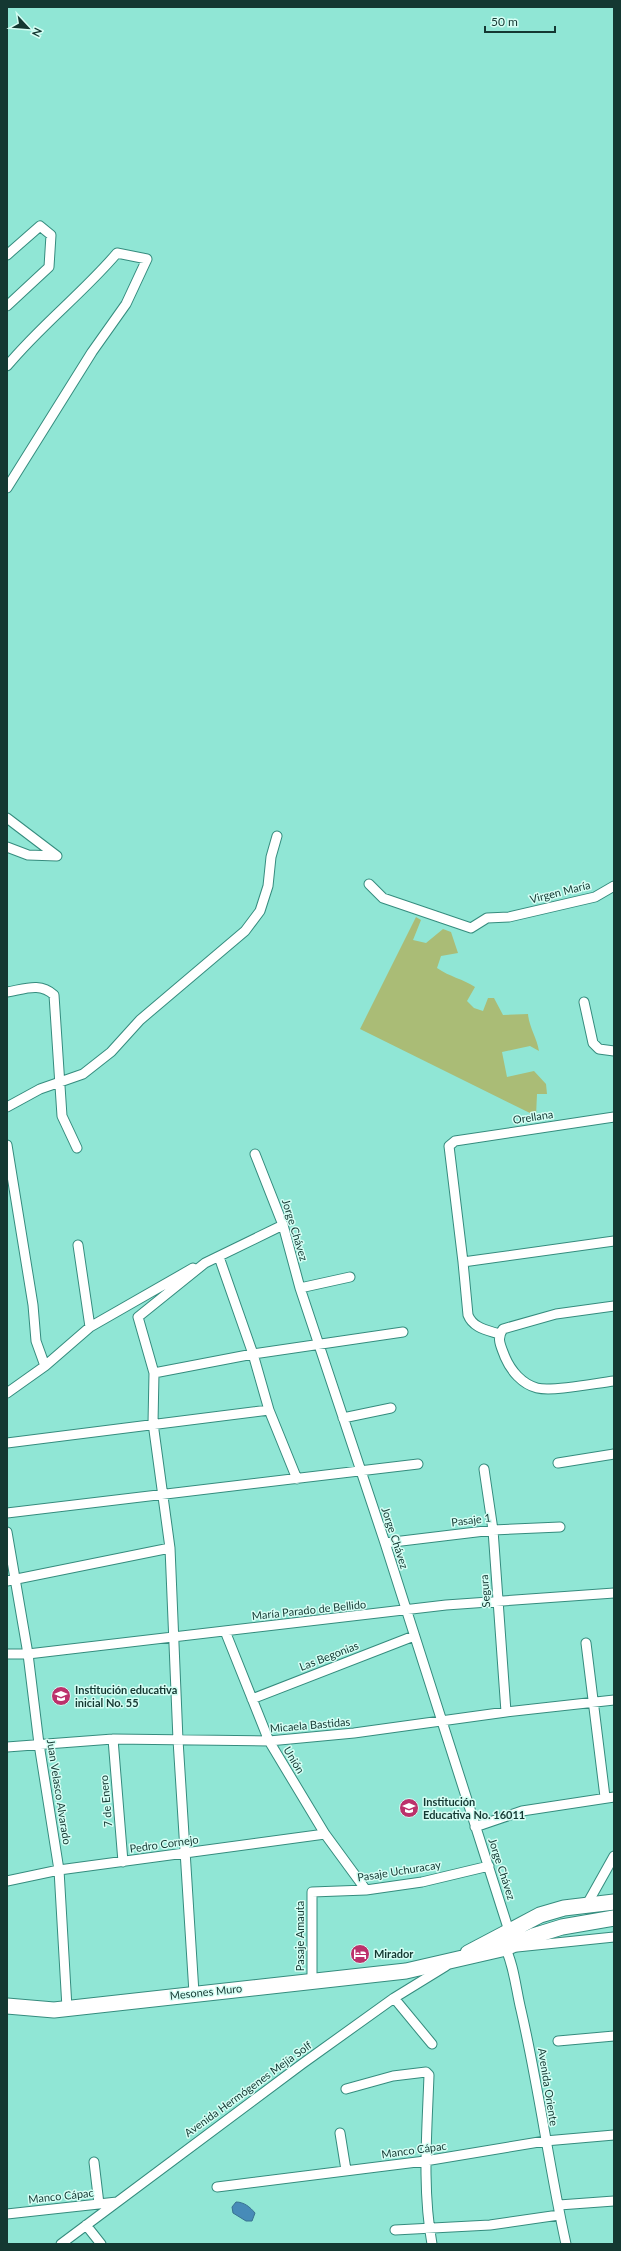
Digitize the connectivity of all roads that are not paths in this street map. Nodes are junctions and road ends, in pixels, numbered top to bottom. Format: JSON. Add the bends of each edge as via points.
{"nodes":[{"id":1,"x":7,"y":255,"type":"edge"},
{"id":2,"x":7,"y":306,"type":"edge"},
{"id":3,"x":7,"y":366,"type":"edge"},
{"id":4,"x":7,"y":488,"type":"edge"},
{"id":5,"x":7,"y":818,"type":"edge"},
{"id":6,"x":277,"y":836,"type":"dead end"},
{"id":7,"x":7,"y":847,"type":"edge"},
{"id":8,"x":369,"y":884,"type":"dead end"},
{"id":9,"x":614,"y":886,"type":"edge"},
{"id":10,"x":7,"y":992,"type":"edge"},
{"id":11,"x":584,"y":1002,"type":"dead end"},
{"id":12,"x":614,"y":1051,"type":"edge"},
{"id":13,"x":61,"y":1083,"type":"junction"},
{"id":14,"x":7,"y":1107,"type":"edge"},
{"id":15,"x":614,"y":1116,"type":"edge"},
{"id":16,"x":7,"y":1145,"type":"edge"},
{"id":17,"x":77,"y":1148,"type":"dead end"},
{"id":18,"x":255,"y":1154,"type":"dead end"},
{"id":19,"x":283,"y":1225,"type":"junction"},
{"id":20,"x":614,"y":1241,"type":"edge"},
{"id":21,"x":78,"y":1245,"type":"dead end"},
{"id":22,"x":219,"y":1257,"type":"junction"},
{"id":23,"x":462,"y":1262,"type":"junction"},
{"id":24,"x":205,"y":1263,"type":"junction"},
{"id":25,"x":350,"y":1277,"type":"dead end"},
{"id":26,"x":300,"y":1288,"type":"junction"},
{"id":27,"x":614,"y":1306,"type":"edge"},
{"id":28,"x":90,"y":1327,"type":"junction"},
{"id":29,"x":403,"y":1332,"type":"dead end"},
{"id":30,"x":499,"y":1334,"type":"junction"},
{"id":31,"x":319,"y":1344,"type":"junction"},
{"id":32,"x":253,"y":1354,"type":"junction"},
{"id":33,"x":45,"y":1366,"type":"junction"},
{"id":34,"x":154,"y":1373,"type":"junction"},
{"id":35,"x":614,"y":1381,"type":"edge"},
{"id":36,"x":7,"y":1393,"type":"edge"},
{"id":37,"x":391,"y":1408,"type":"dead end"},
{"id":38,"x":269,"y":1410,"type":"junction"},
{"id":39,"x":343,"y":1418,"type":"junction"},
{"id":40,"x":153,"y":1423,"type":"junction"},
{"id":41,"x":7,"y":1443,"type":"edge"},
{"id":42,"x":614,"y":1454,"type":"edge"},
{"id":43,"x":558,"y":1463,"type":"dead end"},
{"id":44,"x":418,"y":1464,"type":"dead end"},
{"id":45,"x":484,"y":1469,"type":"dead end"},
{"id":46,"x":360,"y":1470,"type":"junction"},
{"id":47,"x":297,"y":1478,"type":"junction"},
{"id":48,"x":164,"y":1493,"type":"junction"},
{"id":49,"x":7,"y":1513,"type":"edge"},
{"id":50,"x":560,"y":1527,"type":"dead end"},
{"id":51,"x":493,"y":1530,"type":"junction"},
{"id":52,"x":7,"y":1532,"type":"edge"},
{"id":53,"x":385,"y":1543,"type":"junction"},
{"id":54,"x":170,"y":1548,"type":"junction"},
{"id":55,"x":11,"y":1580,"type":"edge"},
{"id":56,"x":614,"y":1593,"type":"edge"},
{"id":57,"x":498,"y":1603,"type":"junction"},
{"id":58,"x":406,"y":1611,"type":"junction"},
{"id":59,"x":225,"y":1631,"type":"junction"},
{"id":60,"x":414,"y":1636,"type":"junction"},
{"id":61,"x":173,"y":1637,"type":"junction"},
{"id":62,"x":586,"y":1643,"type":"dead end"},
{"id":63,"x":7,"y":1654,"type":"edge"},
{"id":64,"x":28,"y":1654,"type":"junction"},
{"id":65,"x":252,"y":1699,"type":"junction"},
{"id":66,"x":614,"y":1700,"type":"edge"},
{"id":67,"x":594,"y":1702,"type":"junction"},
{"id":68,"x":506,"y":1712,"type":"junction"},
{"id":69,"x":442,"y":1720,"type":"junction"},
{"id":70,"x":113,"y":1739,"type":"junction"},
{"id":71,"x":178,"y":1740,"type":"junction"},
{"id":72,"x":269,"y":1741,"type":"junction"},
{"id":73,"x":39,"y":1744,"type":"junction"},
{"id":74,"x":7,"y":1747,"type":"edge"},
{"id":75,"x":610,"y":1797,"type":"edge"},
{"id":76,"x":475,"y":1827,"type":"junction"},
{"id":77,"x":325,"y":1834,"type":"junction"},
{"id":78,"x":186,"y":1854,"type":"junction"},
{"id":79,"x":614,"y":1856,"type":"edge"},
{"id":80,"x":123,"y":1862,"type":"junction"},
{"id":81,"x":488,"y":1866,"type":"junction"},
{"id":82,"x":59,"y":1870,"type":"junction"},
{"id":83,"x":7,"y":1881,"type":"edge"},
{"id":84,"x":366,"y":1890,"type":"junction"},
{"id":85,"x":312,"y":1892,"type":"joint"},
{"id":86,"x":614,"y":1902,"type":"edge"},
{"id":87,"x":586,"y":1906,"type":"junction"},
{"id":88,"x":614,"y":1918,"type":"edge"},
{"id":89,"x":504,"y":1938,"type":"junction"},
{"id":90,"x":614,"y":1938,"type":"edge"},
{"id":91,"x":454,"y":1962,"type":"junction"},
{"id":92,"x":312,"y":1980,"type":"junction"},
{"id":93,"x":194,"y":1993,"type":"junction"},
{"id":94,"x":394,"y":1998,"type":"junction"},
{"id":95,"x":7,"y":2006,"type":"edge"},
{"id":96,"x":67,"y":2008,"type":"junction"},
{"id":97,"x":614,"y":2036,"type":"edge"},
{"id":98,"x":558,"y":2041,"type":"dead end"},
{"id":99,"x":432,"y":2044,"type":"dead end"},
{"id":100,"x":346,"y":2089,"type":"dead end"},
{"id":101,"x":340,"y":2133,"type":"dead end"},
{"id":102,"x":614,"y":2135,"type":"edge"},
{"id":103,"x":545,"y":2141,"type":"junction"},
{"id":104,"x":425,"y":2161,"type":"junction"},
{"id":105,"x":94,"y":2162,"type":"dead end"},
{"id":106,"x":346,"y":2170,"type":"junction"},
{"id":107,"x":217,"y":2187,"type":"dead end"},
{"id":108,"x":614,"y":2201,"type":"edge"},
{"id":109,"x":118,"y":2202,"type":"junction"},
{"id":110,"x":99,"y":2204,"type":"junction"},
{"id":111,"x":558,"y":2205,"type":"junction"},
{"id":112,"x":7,"y":2214,"type":"edge"},
{"id":113,"x":559,"y":2215,"type":"junction"},
{"id":114,"x":86,"y":2225,"type":"junction"},
{"id":115,"x":430,"y":2228,"type":"junction"},
{"id":116,"x":395,"y":2230,"type":"dead end"},
{"id":117,"x":61,"y":2244,"type":"edge"},
{"id":118,"x":101,"y":2244,"type":"edge"},
{"id":119,"x":432,"y":2244,"type":"edge"},
{"id":120,"x":566,"y":2244,"type":"edge"}],
"edges":[{"from":1,"to":2,"type":"street","via":[[40,226],[51,235],[49,267]]},
{"from":3,"to":4,"type":"street","via":[[27,341],[94,280],[118,253],[147,259],[126,304],[92,352]]},
{"from":5,"to":7,"type":"street","via":[[57,856],[28,855]]},
{"from":6,"to":13,"type":"street","via":[[271,857],[268,886],[260,911],[245,931],[140,1020],[111,1052],[83,1074]]},
{"from":8,"to":9,"type":"street","name":"Virgen María","via":[[383,898],[471,928],[487,918],[509,917],[594,898]]},
{"from":10,"to":13,"type":"street","via":[[40,986],[54,995]]},
{"from":11,"to":12,"type":"street","via":[[593,1042],[599,1049]]},
{"from":13,"to":14,"type":"street","via":[[40,1089]]},
{"from":13,"to":17,"type":"street","via":[[62,1116]]},
{"from":15,"to":23,"type":"street","name":"Orellana","via":[[455,1141],[449,1146]]},
{"from":16,"to":33,"type":"street","via":[[33,1305],[36,1340]]},
{"from":18,"to":19,"type":"street","name":"Jorge Chávez"},
{"from":19,"to":22,"type":"street"},
{"from":19,"to":26,"type":"street","name":"Jorge Chávez"},
{"from":20,"to":23,"type":"street"},
{"from":21,"to":28,"type":"street"},
{"from":22,"to":24,"type":"street"},
{"from":22,"to":32,"type":"street"},
{"from":23,"to":30,"type":"street","via":[[468,1315],[471,1321],[477,1326]]},
{"from":24,"to":28,"type":"street","via":[[153,1289]]},
{"from":24,"to":34,"type":"street","via":[[138,1318]]},
{"from":25,"to":26,"type":"street"},
{"from":26,"to":31,"type":"street","name":"Jorge Chávez"},
{"from":27,"to":30,"type":"street","via":[[556,1314],[503,1329]]},
{"from":28,"to":33,"type":"street"},
{"from":29,"to":31,"type":"street"},
{"from":30,"to":35,"type":"street","via":[[499,1342],[510,1368],[525,1382],[538,1388]]},
{"from":31,"to":32,"type":"street"},
{"from":31,"to":39,"type":"street","name":"Jorge Chávez"},
{"from":32,"to":34,"type":"street"},
{"from":32,"to":38,"type":"street"},
{"from":33,"to":36,"type":"street"},
{"from":34,"to":40,"type":"street"},
{"from":37,"to":39,"type":"street"},
{"from":38,"to":40,"type":"street"},
{"from":38,"to":47,"type":"street"},
{"from":39,"to":46,"type":"street","name":"Jorge Chávez"},
{"from":40,"to":41,"type":"street"},
{"from":40,"to":48,"type":"street"},
{"from":42,"to":43,"type":"street"},
{"from":44,"to":46,"type":"street"},
{"from":45,"to":51,"type":"street","name":"Segura"},
{"from":46,"to":47,"type":"street"},
{"from":46,"to":53,"type":"street","name":"Jorge Chávez"},
{"from":47,"to":48,"type":"street"},
{"from":48,"to":49,"type":"street"},
{"from":48,"to":54,"type":"street"},
{"from":50,"to":51,"type":"street","name":"Pasaje 1"},
{"from":51,"to":53,"type":"street","name":"Pasaje 1"},
{"from":51,"to":57,"type":"street","name":"Segura"},
{"from":52,"to":55,"type":"street","name":"Juan Velasco Alvarado"},
{"from":53,"to":58,"type":"street","name":"Jorge Chávez"},
{"from":54,"to":55,"type":"street"},
{"from":54,"to":61,"type":"street"},
{"from":55,"to":64,"type":"street","name":"Juan Velasco Alvarado"},
{"from":56,"to":57,"type":"street","name":"María Parado de Bellido"},
{"from":57,"to":58,"type":"street","name":"María Parado de Bellido","via":[[446,1605]]},
{"from":57,"to":68,"type":"street","name":"Segura"},
{"from":58,"to":59,"type":"street","name":"María Parado de Bellido"},
{"from":58,"to":60,"type":"street","name":"Jorge Chávez"},
{"from":59,"to":61,"type":"street","name":"María Parado de Bellido"},
{"from":59,"to":65,"type":"street","name":"Unión"},
{"from":60,"to":65,"type":"street","name":"Las Begonias"},
{"from":60,"to":69,"type":"street","name":"Jorge Chávez"},
{"from":61,"to":64,"type":"street","name":"María Parado de Bellido"},
{"from":61,"to":71,"type":"street"},
{"from":62,"to":67,"type":"street"},
{"from":63,"to":64,"type":"street","name":"María Parado de Bellido"},
{"from":64,"to":73,"type":"street","name":"Juan Velasco Alvarado"},
{"from":65,"to":72,"type":"street","name":"Unión"},
{"from":66,"to":67,"type":"street","name":"Micaela Bastidas"},
{"from":67,"to":68,"type":"street","name":"Micaela Bastidas"},
{"from":67,"to":75,"type":"street"},
{"from":68,"to":69,"type":"street","name":"Micaela Bastidas"},
{"from":69,"to":72,"type":"street","name":"Micaela Bastidas","via":[[354,1733]]},
{"from":69,"to":76,"type":"street","name":"Jorge Chávez"},
{"from":70,"to":71,"type":"street","name":"Micaela Bastidas"},
{"from":70,"to":73,"type":"street","name":"Micaela Bastidas"},
{"from":70,"to":80,"type":"street","name":"7 de Enero"},
{"from":71,"to":72,"type":"street","name":"Micaela Bastidas"},
{"from":71,"to":78,"type":"street"},
{"from":72,"to":77,"type":"street","name":"Unión"},
{"from":73,"to":74,"type":"street","name":"Micaela Bastidas"},
{"from":73,"to":82,"type":"street","name":"Juan Velasco Alvarado"},
{"from":75,"to":76,"type":"street","via":[[522,1811]]},
{"from":76,"to":81,"type":"street","name":"Jorge Chávez"},
{"from":77,"to":78,"type":"street","name":"Pedro Cornejo"},
{"from":77,"to":84,"type":"street","name":"Unión"},
{"from":78,"to":80,"type":"street","name":"Pedro Cornejo"},
{"from":78,"to":93,"type":"street"},
{"from":79,"to":87,"type":"street"},
{"from":80,"to":82,"type":"street","name":"Pedro Cornejo"},
{"from":81,"to":84,"type":"street","name":"Pasaje Uchuracay","via":[[422,1882]]},
{"from":81,"to":89,"type":"street","name":"Jorge Chávez"},
{"from":82,"to":83,"type":"street","name":"Pedro Cornejo"},
{"from":82,"to":96,"type":"street","name":"Juan Velasco Alvarado"},
{"from":84,"to":85,"type":"street","name":"Pasaje Uchuracay"},
{"from":85,"to":92,"type":"street","name":"Pasaje Amauta"},
{"from":86,"to":87,"type":"highway"},
{"from":87,"to":89,"type":"highway","via":[[564,1908],[540,1915]]},
{"from":88,"to":89,"type":"highway","via":[[562,1927],[533,1936]]},
{"from":89,"to":90,"type":"street"},
{"from":89,"to":91,"type":"highway","name":"Mesones Muro"},
{"from":89,"to":103,"type":"street","name":"Avenida Oriente","via":[[529,2044]]},
{"from":91,"to":92,"type":"highway","name":"Mesones Muro","via":[[406,1971]]},
{"from":91,"to":94,"type":"street","name":"Avenida Hermógenes Mejía Solf"},
{"from":92,"to":93,"type":"highway","name":"Mesones Muro"},
{"from":93,"to":96,"type":"highway","name":"Mesones Muro"},
{"from":94,"to":99,"type":"street"},
{"from":94,"to":109,"type":"street","name":"Avenida Hermógenes Mejía Solf"},
{"from":95,"to":96,"type":"highway","name":"Mesones Muro","via":[[54,2010]]},
{"from":97,"to":98,"type":"street"},
{"from":100,"to":104,"type":"street","via":[[393,2076],[426,2072],[429,2075]]},
{"from":101,"to":106,"type":"street"},
{"from":102,"to":103,"type":"street","name":"Manco Cápac"},
{"from":103,"to":104,"type":"street","name":"Manco Cápac"},
{"from":103,"to":111,"type":"street","name":"Avenida Oriente"},
{"from":104,"to":106,"type":"street","name":"Manco Cápac"},
{"from":104,"to":115,"type":"street","via":[[426,2203]]},
{"from":105,"to":110,"type":"street"},
{"from":106,"to":107,"type":"street","name":"Manco Cápac"},
{"from":108,"to":111,"type":"street"},
{"from":109,"to":110,"type":"street","name":"Manco Cápac"},
{"from":109,"to":114,"type":"street","name":"Avenida Hermógenes Mejía Solf"},
{"from":110,"to":112,"type":"street","name":"Manco Cápac"},
{"from":111,"to":113,"type":"street","name":"Avenida Oriente"},
{"from":113,"to":115,"type":"street","via":[[490,2225]]},
{"from":113,"to":120,"type":"street","name":"Avenida Oriente"},
{"from":114,"to":117,"type":"street","name":"Avenida Hermógenes Mejía Solf"},
{"from":114,"to":118,"type":"street"},
{"from":115,"to":116,"type":"street"},
{"from":115,"to":119,"type":"street"}]}
